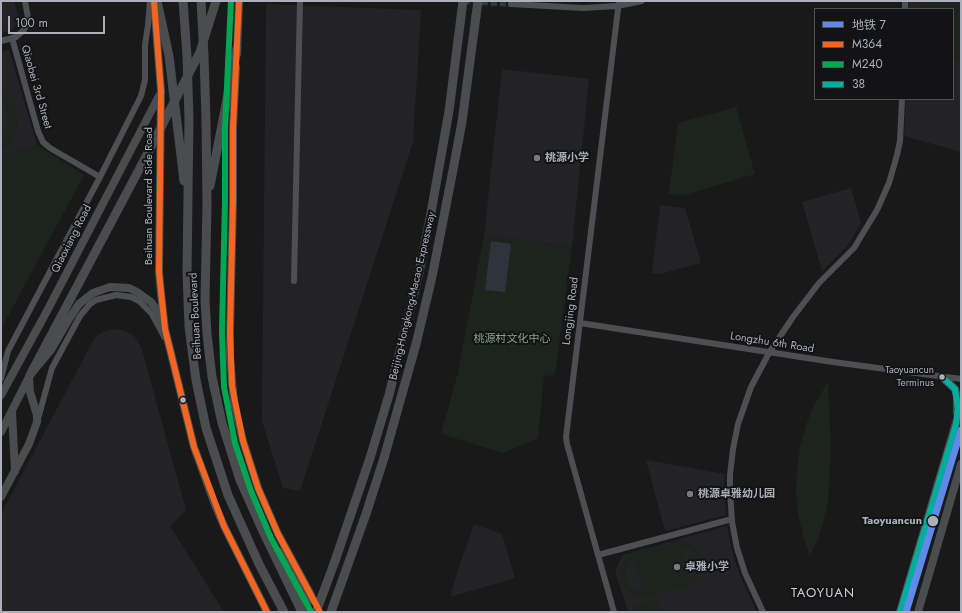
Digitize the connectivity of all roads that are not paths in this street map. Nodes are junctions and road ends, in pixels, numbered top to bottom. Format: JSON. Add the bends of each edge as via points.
{"nodes":[{"id":1,"x":25,"y":1,"type":"edge"},
{"id":2,"x":150,"y":1,"type":"edge"},
{"id":3,"x":155,"y":1,"type":"edge"},
{"id":4,"x":183,"y":1,"type":"edge"},
{"id":5,"x":201,"y":1,"type":"edge"},
{"id":6,"x":216,"y":1,"type":"edge"},
{"id":7,"x":239,"y":1,"type":"edge"},
{"id":8,"x":300,"y":1,"type":"edge"},
{"id":9,"x":463,"y":1,"type":"edge"},
{"id":10,"x":478,"y":1,"type":"edge"},
{"id":11,"x":642,"y":1,"type":"edge"},
{"id":12,"x":617,"y":3,"type":"edge"},
{"id":13,"x":511,"y":4,"type":"dead end"},
{"id":14,"x":12,"y":38,"type":"junction"},
{"id":15,"x":1,"y":41,"type":"edge"},
{"id":16,"x":237,"y":48,"type":"junction"},
{"id":17,"x":161,"y":91,"type":"junction"},
{"id":18,"x":902,"y":100,"type":"edge"},
{"id":19,"x":100,"y":177,"type":"junction"},
{"id":20,"x":207,"y":205,"type":"junction"},
{"id":21,"x":188,"y":212,"type":"junction"},
{"id":22,"x":294,"y":281,"type":"dead end"},
{"id":23,"x":580,"y":324,"type":"junction"},
{"id":24,"x":169,"y":348,"type":"junction"},
{"id":25,"x":769,"y":353,"type":"junction"},
{"id":26,"x":30,"y":375,"type":"junction"},
{"id":27,"x":942,"y":377,"type":"junction"},
{"id":28,"x":1,"y":379,"type":"edge"},
{"id":29,"x":961,"y":379,"type":"edge"},
{"id":30,"x":1,"y":395,"type":"edge"},
{"id":31,"x":961,"y":406,"type":"edge"},
{"id":32,"x":12,"y":412,"type":"junction"},
{"id":33,"x":37,"y":422,"type":"junction"},
{"id":34,"x":956,"y":424,"type":"junction"},
{"id":35,"x":1,"y":432,"type":"edge"},
{"id":36,"x":961,"y":464,"type":"edge"},
{"id":37,"x":15,"y":471,"type":"junction"},
{"id":38,"x":1,"y":497,"type":"edge"},
{"id":39,"x":732,"y":519,"type":"junction"},
{"id":40,"x":260,"y":527,"type":"junction"},
{"id":41,"x":598,"y":555,"type":"junction"},
{"id":42,"x":314,"y":601,"type":"junction"},
{"id":43,"x":267,"y":612,"type":"edge"},
{"id":44,"x":284,"y":612,"type":"edge"},
{"id":45,"x":302,"y":612,"type":"edge"},
{"id":46,"x":316,"y":612,"type":"edge"},
{"id":47,"x":320,"y":612,"type":"edge"},
{"id":48,"x":331,"y":612,"type":"edge"},
{"id":49,"x":614,"y":612,"type":"edge"},
{"id":50,"x":763,"y":612,"type":"edge"},
{"id":51,"x":900,"y":612,"type":"edge"},
{"id":52,"x":918,"y":612,"type":"edge"}],
"edges":[{"from":1,"to":14,"type":"street","name":"Qiaobei 3rd Street","via":[[27,25],[21,34]]},
{"from":2,"to":19,"type":"street","via":[[145,44],[144,88]]},
{"from":3,"to":17,"type":"main road","name":"Beihuan Boulevard Side Road"},
{"from":3,"to":21,"type":"highway","via":[[170,64]]},
{"from":4,"to":21,"type":"highway","name":"Beihuan Boulevard","via":[[188,106]]},
{"from":5,"to":20,"type":"highway","name":"Beihuan Boulevard"},
{"from":6,"to":26,"type":"highway","bridge":true,"via":[[200,52]]},
{"from":7,"to":16,"type":"main road"},
{"from":8,"to":22,"type":"street"},
{"from":9,"to":46,"type":"highway","name":"Beijing-Hongkong-Macao Expressway","bridge":true,"via":[[447,125],[418,277],[389,395],[368,465]]},
{"from":10,"to":48,"type":"highway","name":"Beijing-Hongkong-Macao Expressway","bridge":true,"via":[[462,122],[432,277],[400,405],[366,514]]},
{"from":11,"to":12,"type":"street"},
{"from":12,"to":13,"type":"street","via":[[583,8]]},
{"from":12,"to":23,"type":"street","name":"Longjing Road"},
{"from":14,"to":15,"type":"street"},
{"from":14,"to":19,"type":"street","name":"Qiaobei 3rd Street","via":[[43,142]]},
{"from":16,"to":20,"type":"highway"},
{"from":16,"to":42,"type":"main road","via":[[233,128],[230,332],[234,397],[242,441],[258,488],[278,534]]},
{"from":17,"to":24,"type":"main road","name":"Beihuan Boulevard Side Road","via":[[159,272]]},
{"from":17,"to":30,"type":"main road","name":"Qiaoxiang Road"},
{"from":18,"to":25,"type":"street","via":[[897,155],[889,183],[877,210],[854,248],[819,283]]},
{"from":19,"to":28,"type":"street","via":[[8,351]]},
{"from":20,"to":40,"type":"highway","name":"Beihuan Boulevard","via":[[205,300],[212,377],[222,423],[240,480]]},
{"from":21,"to":44,"type":"highway","name":"Beihuan Boulevard","via":[[189,327],[200,404],[228,495]]},
{"from":23,"to":25,"type":"street","name":"Longzhu 6th Road"},
{"from":23,"to":41,"type":"street","name":"Longjing Road","via":[[566,437]]},
{"from":24,"to":26,"type":"main road","via":[[159,316],[151,302],[129,288],[110,287],[93,293],[79,304],[51,350]]},
{"from":24,"to":33,"type":"street","via":[[152,314],[139,301],[116,295],[96,300],[80,316],[52,368]]},
{"from":24,"to":43,"type":"main road","name":"Beihuan Boulevard Side Road","via":[[194,447],[215,505]]},
{"from":25,"to":27,"type":"street","name":"Longzhu 6th Road"},
{"from":25,"to":39,"type":"street","via":[[751,387],[735,436],[730,475]]},
{"from":26,"to":32,"type":"main road"},
{"from":26,"to":33,"type":"main road","via":[[30,392]]},
{"from":27,"to":29,"type":"street","name":"Longzhu 6th Road"},
{"from":27,"to":34,"type":"main road","via":[[955,389],[958,409]]},
{"from":31,"to":34,"type":"main road"},
{"from":32,"to":35,"type":"main road"},
{"from":32,"to":37,"type":"main road"},
{"from":33,"to":37,"type":"main road"},
{"from":34,"to":51,"type":"main road"},
{"from":36,"to":52,"type":"main road"},
{"from":37,"to":38,"type":"main road"},
{"from":39,"to":41,"type":"street"},
{"from":39,"to":50,"type":"street","via":[[743,567]]},
{"from":40,"to":42,"type":"highway","via":[[301,588]]},
{"from":40,"to":45,"type":"highway","name":"Beihuan Boulevard"},
{"from":41,"to":49,"type":"street","name":"Longjing Road"},
{"from":42,"to":47,"type":"main road"}]}
